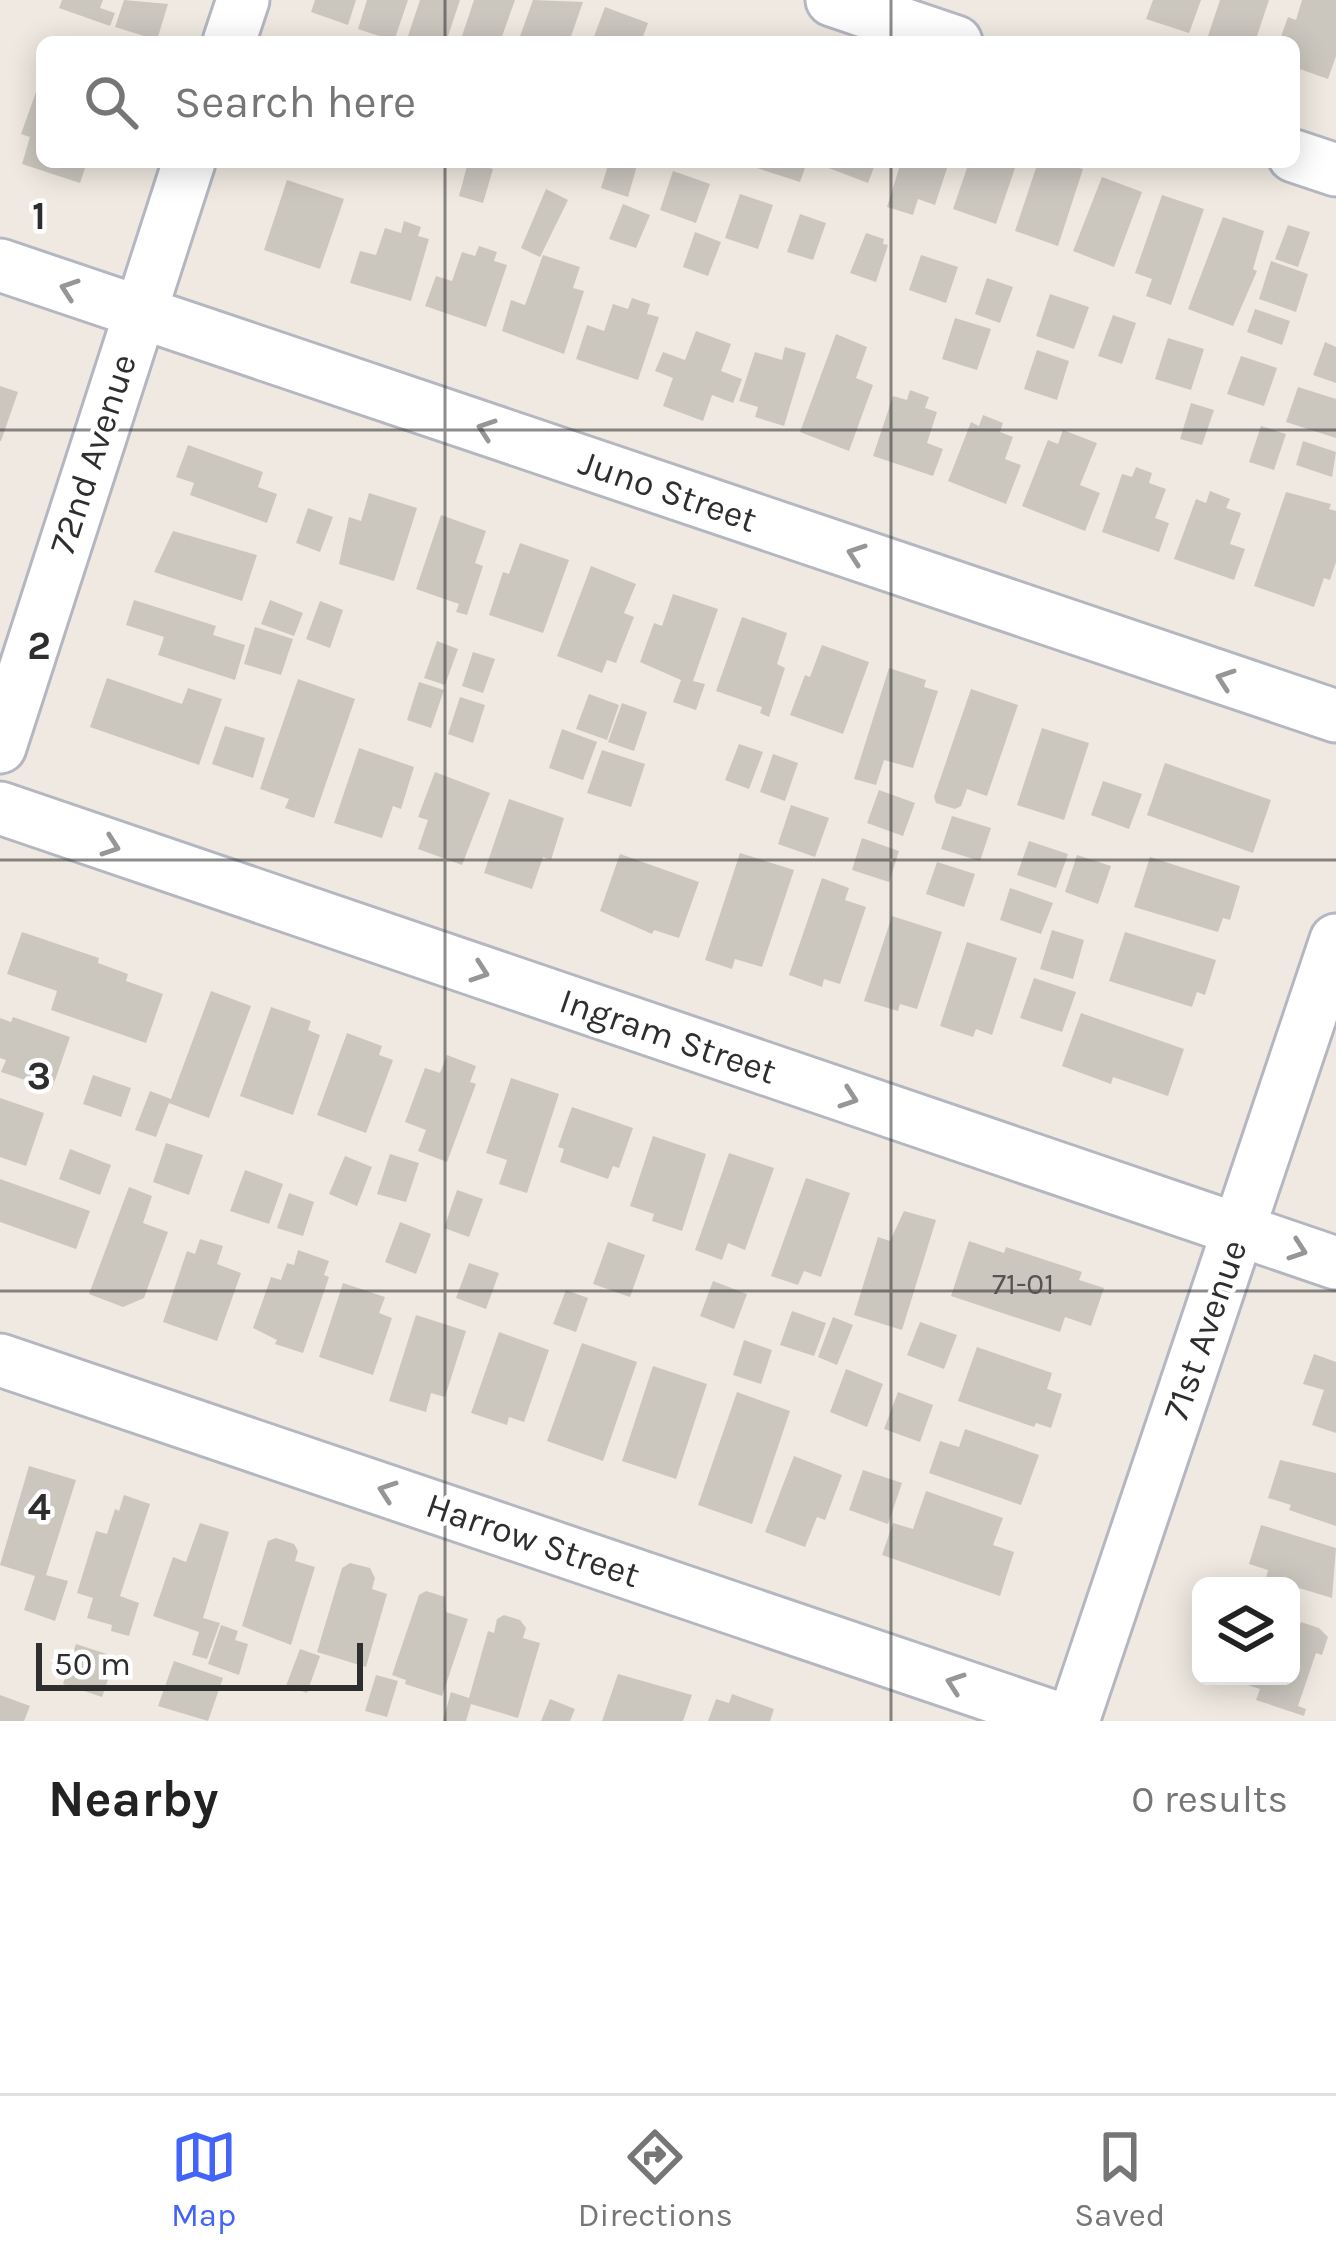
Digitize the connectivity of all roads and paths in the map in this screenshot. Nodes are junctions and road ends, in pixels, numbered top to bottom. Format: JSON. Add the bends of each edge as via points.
{"nodes":[{"id":1,"x":243,"y":0,"type":"edge"},
{"id":2,"x":832,"y":0,"type":"edge"},
{"id":3,"x":231,"y":36,"type":"edge"},
{"id":4,"x":938,"y":36,"type":"edge"},
{"id":5,"x":1300,"y":158,"type":"edge"},
{"id":6,"x":187,"y":168,"type":"edge"},
{"id":7,"x":1336,"y":170,"type":"edge"},
{"id":8,"x":0,"y":266,"type":"edge"},
{"id":9,"x":138,"y":312,"type":"junction"},
{"id":10,"x":1336,"y":716,"type":"edge"},
{"id":11,"x":0,"y":746,"type":"edge"},
{"id":12,"x":0,"y":808,"type":"edge"},
{"id":13,"x":1336,"y":940,"type":"edge"},
{"id":14,"x":1238,"y":1231,"type":"junction"},
{"id":15,"x":1336,"y":1263,"type":"edge"},
{"id":16,"x":0,"y":1360,"type":"edge"},
{"id":17,"x":1070,"y":1721,"type":"edge"}],
"edges":[{"from":1,"to":3,"type":"street"},
{"from":2,"to":4,"type":"street"},
{"from":5,"to":7,"type":"street"},
{"from":6,"to":9,"type":"street","name":"72nd Avenue"},
{"from":9,"to":8,"type":"street","name":"Juno Street","one_way":true},
{"from":10,"to":9,"type":"street","name":"Juno Street","one_way":true},
{"from":9,"to":11,"type":"street","name":"72nd Avenue"},
{"from":12,"to":14,"type":"street","name":"Ingram Street","one_way":true},
{"from":13,"to":14,"type":"street","name":"71st Avenue"},
{"from":14,"to":15,"type":"street","name":"Ingram Street","one_way":true},
{"from":14,"to":17,"type":"street","name":"71st Avenue"},
{"from":17,"to":16,"type":"street","name":"Harrow Street","one_way":true}]}
